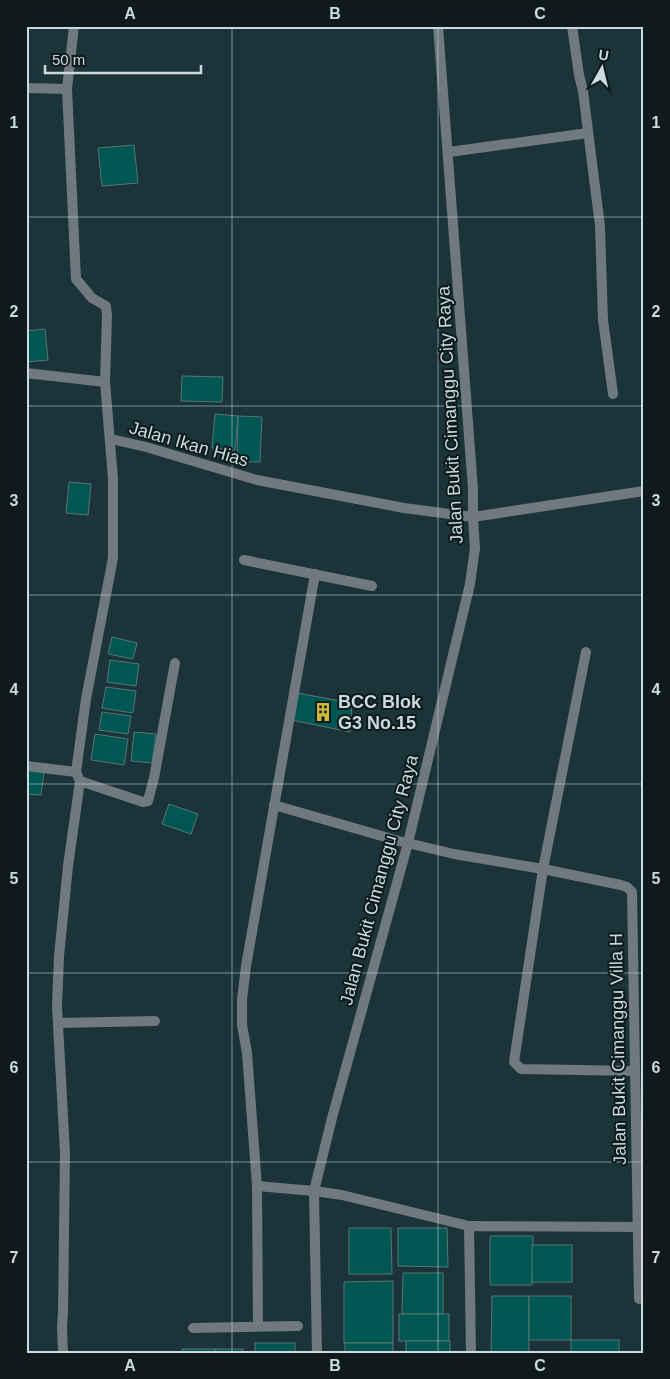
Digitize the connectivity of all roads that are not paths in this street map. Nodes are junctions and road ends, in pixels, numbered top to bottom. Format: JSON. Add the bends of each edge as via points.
{"nodes":[{"id":1,"x":74,"y":26,"type":"edge"},
{"id":2,"x":438,"y":26,"type":"edge"},
{"id":3,"x":572,"y":26,"type":"edge"},
{"id":4,"x":26,"y":88,"type":"edge"},
{"id":5,"x":67,"y":88,"type":"junction"},
{"id":6,"x":588,"y":133,"type":"junction"},
{"id":7,"x":449,"y":152,"type":"junction"},
{"id":8,"x":26,"y":373,"type":"edge"},
{"id":9,"x":105,"y":382,"type":"junction"},
{"id":10,"x":613,"y":394,"type":"dead end"},
{"id":11,"x":111,"y":439,"type":"junction"},
{"id":12,"x":644,"y":491,"type":"edge"},
{"id":13,"x":473,"y":517,"type":"junction"},
{"id":14,"x":244,"y":560,"type":"dead end"},
{"id":15,"x":315,"y":574,"type":"junction"},
{"id":16,"x":372,"y":586,"type":"dead end"},
{"id":17,"x":586,"y":652,"type":"dead end"},
{"id":18,"x":175,"y":663,"type":"dead end"},
{"id":19,"x":26,"y":766,"type":"edge"},
{"id":20,"x":78,"y":776,"type":"junction"},
{"id":21,"x":274,"y":804,"type":"junction"},
{"id":22,"x":408,"y":843,"type":"junction"},
{"id":23,"x":543,"y":869,"type":"junction"},
{"id":24,"x":155,"y":1021,"type":"dead end"},
{"id":25,"x":58,"y":1023,"type":"junction"},
{"id":26,"x":634,"y":1071,"type":"junction"},
{"id":27,"x":257,"y":1186,"type":"junction"},
{"id":28,"x":314,"y":1191,"type":"junction"},
{"id":29,"x":469,"y":1226,"type":"junction"},
{"id":30,"x":637,"y":1227,"type":"junction"},
{"id":31,"x":639,"y":1298,"type":"dead end"},
{"id":32,"x":258,"y":1326,"type":"junction"},
{"id":33,"x":298,"y":1326,"type":"dead end"},
{"id":34,"x":193,"y":1328,"type":"dead end"},
{"id":35,"x":63,"y":1353,"type":"edge"},
{"id":36,"x":318,"y":1353,"type":"edge"},
{"id":37,"x":471,"y":1353,"type":"edge"}],
"edges":[{"from":1,"to":5,"type":"street","name":"Jalan Ikan Hias"},
{"from":2,"to":7,"type":"street","name":"Jalan Bukit Cimanggu City Raya"},
{"from":3,"to":6,"type":"street"},
{"from":4,"to":5,"type":"street"},
{"from":5,"to":9,"type":"street","name":"Jalan Ikan Hias","via":[[76,279],[92,298],[106,306]]},
{"from":6,"to":7,"type":"street"},
{"from":6,"to":10,"type":"street","via":[[600,226],[603,320]]},
{"from":7,"to":13,"type":"street","name":"Jalan Bukit Cimanggu City Raya"},
{"from":8,"to":9,"type":"street"},
{"from":9,"to":11,"type":"street","name":"Jalan Ikan Hias"},
{"from":11,"to":13,"type":"street","name":"Jalan Ikan Hias","via":[[257,480],[404,508]]},
{"from":11,"to":20,"type":"street","via":[[114,558],[86,699]]},
{"from":12,"to":13,"type":"street","name":"Jalan Ikan Hias"},
{"from":13,"to":22,"type":"street","name":"Jalan Bukit Cimanggu City Raya","via":[[475,548],[470,584]]},
{"from":14,"to":15,"type":"street"},
{"from":15,"to":16,"type":"street"},
{"from":15,"to":21,"type":"street"},
{"from":17,"to":23,"type":"street"},
{"from":18,"to":20,"type":"street","via":[[148,802]]},
{"from":19,"to":20,"type":"street"},
{"from":20,"to":25,"type":"street","via":[[59,956]]},
{"from":21,"to":22,"type":"street"},
{"from":21,"to":27,"type":"street","via":[[242,1000]]},
{"from":22,"to":23,"type":"street","via":[[472,858]]},
{"from":22,"to":28,"type":"street","name":"Jalan Bukit Cimanggu City Raya"},
{"from":23,"to":26,"type":"street","name":"Jalan Bukit Cimanggu Villa H","via":[[627,887],[632,892]]},
{"from":23,"to":26,"type":"street","via":[[514,1062],[521,1069]]},
{"from":24,"to":25,"type":"street"},
{"from":25,"to":35,"type":"street","via":[[65,1152]]},
{"from":26,"to":30,"type":"street","name":"Jalan Bukit Cimanggu Villa H"},
{"from":27,"to":28,"type":"street"},
{"from":27,"to":32,"type":"street"},
{"from":28,"to":29,"type":"street","via":[[348,1196]]},
{"from":28,"to":36,"type":"street","name":"Jalan Bukit Cimanggu City Raya"},
{"from":29,"to":30,"type":"street"},
{"from":29,"to":37,"type":"street"},
{"from":30,"to":31,"type":"street","name":"Jalan Bukit Cimanggu Villa H"},
{"from":32,"to":33,"type":"street"},
{"from":32,"to":34,"type":"street"}]}
